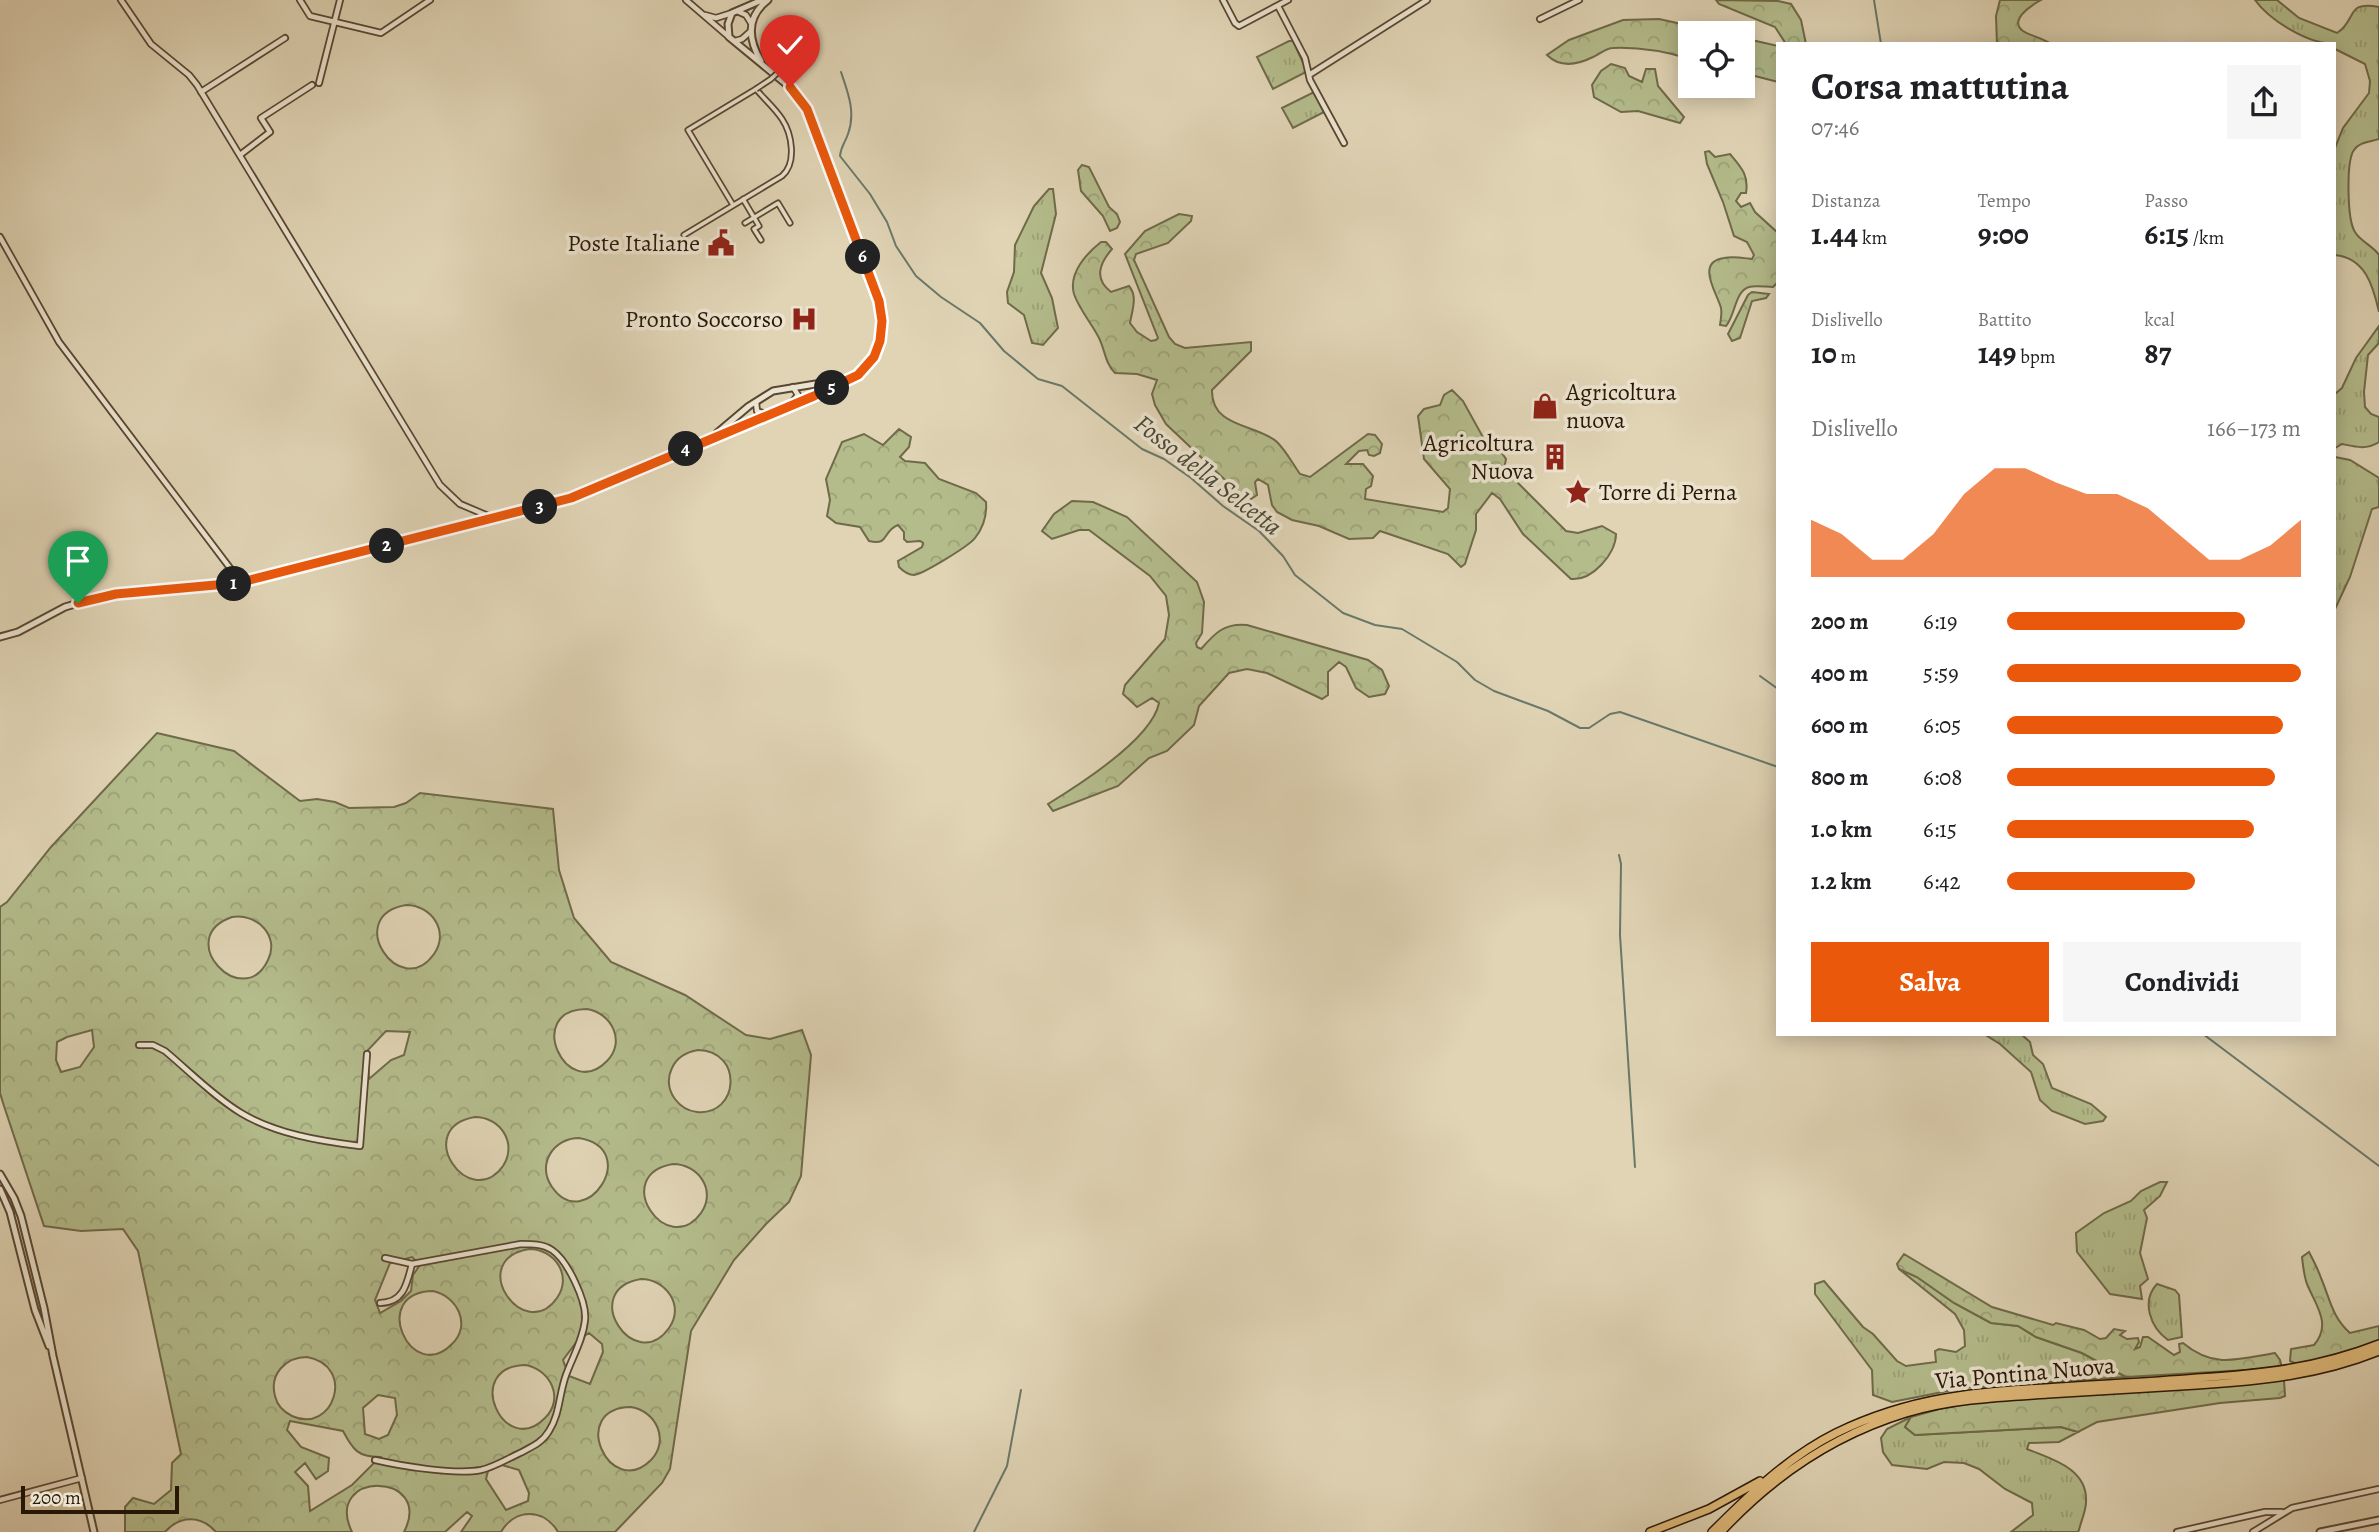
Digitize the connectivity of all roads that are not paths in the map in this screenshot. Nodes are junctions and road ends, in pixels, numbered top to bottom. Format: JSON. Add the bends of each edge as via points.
{"nodes":[{"id":1,"x":121,"y":0,"type":"edge"},
{"id":2,"x":300,"y":0,"type":"edge"},
{"id":3,"x":340,"y":0,"type":"edge"},
{"id":4,"x":430,"y":0,"type":"edge"},
{"id":5,"x":686,"y":0,"type":"edge"},
{"id":6,"x":762,"y":0,"type":"edge"},
{"id":7,"x":768,"y":0,"type":"edge"},
{"id":8,"x":1223,"y":0,"type":"edge"},
{"id":9,"x":1288,"y":0,"type":"edge"},
{"id":10,"x":1427,"y":0,"type":"edge"},
{"id":11,"x":1579,"y":0,"type":"edge"},
{"id":12,"x":1278,"y":6,"type":"junction"},
{"id":13,"x":735,"y":12,"type":"junction"},
{"id":14,"x":701,"y":13,"type":"junction"},
{"id":15,"x":1540,"y":19,"type":"dead end"},
{"id":16,"x":335,"y":22,"type":"junction"},
{"id":17,"x":751,"y":28,"type":"junction"},
{"id":18,"x":810,"y":34,"type":"dead end"},
{"id":19,"x":285,"y":38,"type":"dead end"},
{"id":20,"x":731,"y":39,"type":"junction"},
{"id":21,"x":765,"y":66,"type":"junction"},
{"id":22,"x":1309,"y":75,"type":"junction"},
{"id":23,"x":318,"y":83,"type":"dead end"},
{"id":24,"x":312,"y":85,"type":"dead end"},
{"id":25,"x":756,"y":89,"type":"junction"},
{"id":26,"x":201,"y":92,"type":"junction"},
{"id":27,"x":1344,"y":143,"type":"dead end"},
{"id":28,"x":240,"y":155,"type":"junction"},
{"id":29,"x":743,"y":199,"type":"junction"},
{"id":30,"x":733,"y":205,"type":"junction"},
{"id":31,"x":754,"y":218,"type":"junction"},
{"id":32,"x":745,"y":223,"type":"dead end"},
{"id":33,"x":790,"y":223,"type":"dead end"},
{"id":34,"x":684,"y":235,"type":"dead end"},
{"id":35,"x":0,"y":237,"type":"edge"},
{"id":36,"x":761,"y":240,"type":"dead end"},
{"id":37,"x":853,"y":378,"type":"junction"},
{"id":38,"x":792,"y":386,"type":"junction"},
{"id":39,"x":756,"y":401,"type":"junction"},
{"id":40,"x":790,"y":406,"type":"junction"},
{"id":41,"x":768,"y":415,"type":"junction"},
{"id":42,"x":704,"y":441,"type":"junction"},
{"id":43,"x":494,"y":518,"type":"junction"},
{"id":44,"x":238,"y":583,"type":"junction"},
{"id":45,"x":0,"y":637,"type":"edge"},
{"id":46,"x":139,"y":1045,"type":"dead end"},
{"id":47,"x":368,"y":1054,"type":"dead end"},
{"id":48,"x":0,"y":1174,"type":"edge"},
{"id":49,"x":0,"y":1189,"type":"edge"},
{"id":50,"x":385,"y":1258,"type":"dead end"},
{"id":51,"x":412,"y":1264,"type":"junction"},
{"id":52,"x":380,"y":1303,"type":"dead end"},
{"id":53,"x":2379,"y":1344,"type":"edge"},
{"id":54,"x":2379,"y":1351,"type":"edge"},
{"id":55,"x":53,"y":1356,"type":"junction"},
{"id":56,"x":375,"y":1460,"type":"dead end"},
{"id":57,"x":1775,"y":1472,"type":"junction"},
{"id":58,"x":83,"y":1478,"type":"junction"},
{"id":59,"x":2379,"y":1489,"type":"edge"},
{"id":60,"x":0,"y":1500,"type":"edge"},
{"id":61,"x":2283,"y":1512,"type":"junction"},
{"id":62,"x":2379,"y":1520,"type":"edge"},
{"id":63,"x":94,"y":1532,"type":"edge"},
{"id":64,"x":1650,"y":1532,"type":"edge"},
{"id":65,"x":1712,"y":1532,"type":"edge"},
{"id":66,"x":1721,"y":1532,"type":"edge"},
{"id":67,"x":2177,"y":1532,"type":"edge"},
{"id":68,"x":2253,"y":1532,"type":"edge"},
{"id":69,"x":2320,"y":1532,"type":"edge"}],
"edges":[{"from":1,"to":26,"type":"street","via":[[151,44],[191,76]]},
{"from":2,"to":16,"type":"street","via":[[310,16]]},
{"from":3,"to":16,"type":"street"},
{"from":4,"to":16,"type":"street","via":[[382,33]]},
{"from":5,"to":14,"type":"street"},
{"from":6,"to":13,"type":"street"},
{"from":7,"to":17,"type":"street"},
{"from":8,"to":12,"type":"street","via":[[1238,26]]},
{"from":9,"to":12,"type":"street"},
{"from":10,"to":22,"type":"street"},
{"from":11,"to":15,"type":"street"},
{"from":12,"to":22,"type":"street"},
{"from":13,"to":14,"type":"street","via":[[715,18]]},
{"from":13,"to":17,"type":"street","via":[[747,16]]},
{"from":13,"to":20,"type":"street","via":[[728,24]]},
{"from":14,"to":20,"type":"street"},
{"from":16,"to":23,"type":"street"},
{"from":17,"to":20,"type":"street","via":[[742,39]]},
{"from":17,"to":21,"type":"street","via":[[753,45]]},
{"from":18,"to":25,"type":"street","bridge":true,"via":[[813,40]]},
{"from":19,"to":26,"type":"street"},
{"from":20,"to":21,"type":"street"},
{"from":21,"to":37,"type":"street","via":[[797,93],[807,109],[881,310],[877,349],[866,368]]},
{"from":22,"to":27,"type":"street"},
{"from":24,"to":28,"type":"street","via":[[261,118],[270,132]]},
{"from":25,"to":29,"type":"street","via":[[784,122],[791,163],[782,176]]},
{"from":25,"to":30,"type":"street","via":[[688,130]]},
{"from":26,"to":28,"type":"street"},
{"from":28,"to":43,"type":"street","via":[[440,485],[460,504]]},
{"from":29,"to":30,"type":"street"},
{"from":29,"to":31,"type":"street"},
{"from":30,"to":34,"type":"street"},
{"from":31,"to":32,"type":"street"},
{"from":31,"to":33,"type":"street","via":[[778,203]]},
{"from":31,"to":36,"type":"street"},
{"from":35,"to":44,"type":"street","via":[[59,342]]},
{"from":37,"to":38,"type":"street"},
{"from":37,"to":40,"type":"street"},
{"from":38,"to":39,"type":"street"},
{"from":38,"to":40,"type":"street","via":[[798,393]]},
{"from":39,"to":41,"type":"street","via":[[757,411]]},
{"from":39,"to":42,"type":"street"},
{"from":40,"to":41,"type":"street"},
{"from":41,"to":42,"type":"street"},
{"from":42,"to":43,"type":"street","via":[[562,501]]},
{"from":43,"to":44,"type":"street"},
{"from":44,"to":45,"type":"street","via":[[96,598]]},
{"from":46,"to":47,"type":"street","via":[[165,1051],[224,1101],[259,1122],[316,1140],[360,1146]]},
{"from":48,"to":55,"type":"street","via":[[21,1216]]},
{"from":49,"to":55,"type":"street"},
{"from":50,"to":51,"type":"street"},
{"from":51,"to":52,"type":"street","via":[[405,1289],[394,1301]]},
{"from":51,"to":56,"type":"street","via":[[539,1244],[559,1256],[583,1298],[583,1333],[564,1379],[553,1424],[535,1446],[496,1465],[470,1471]]},
{"from":53,"to":57,"type":"highway","name":"Via Pontina Nuova","via":[[2316,1365],[2264,1374],[1947,1396],[1903,1406],[1836,1433]]},
{"from":54,"to":66,"type":"highway","name":"Via Pontina Nuova","via":[[2285,1378],[2014,1396],[1907,1412],[1816,1452],[1779,1477]]},
{"from":55,"to":58,"type":"street"},
{"from":57,"to":64,"type":"highway","via":[[1709,1509]]},
{"from":57,"to":65,"type":"highway","name":"Via Pontina Nuova"},
{"from":58,"to":60,"type":"street"},
{"from":58,"to":63,"type":"street"},
{"from":59,"to":61,"type":"street"},
{"from":61,"to":67,"type":"street"},
{"from":61,"to":68,"type":"street"},
{"from":62,"to":69,"type":"street"}]}
